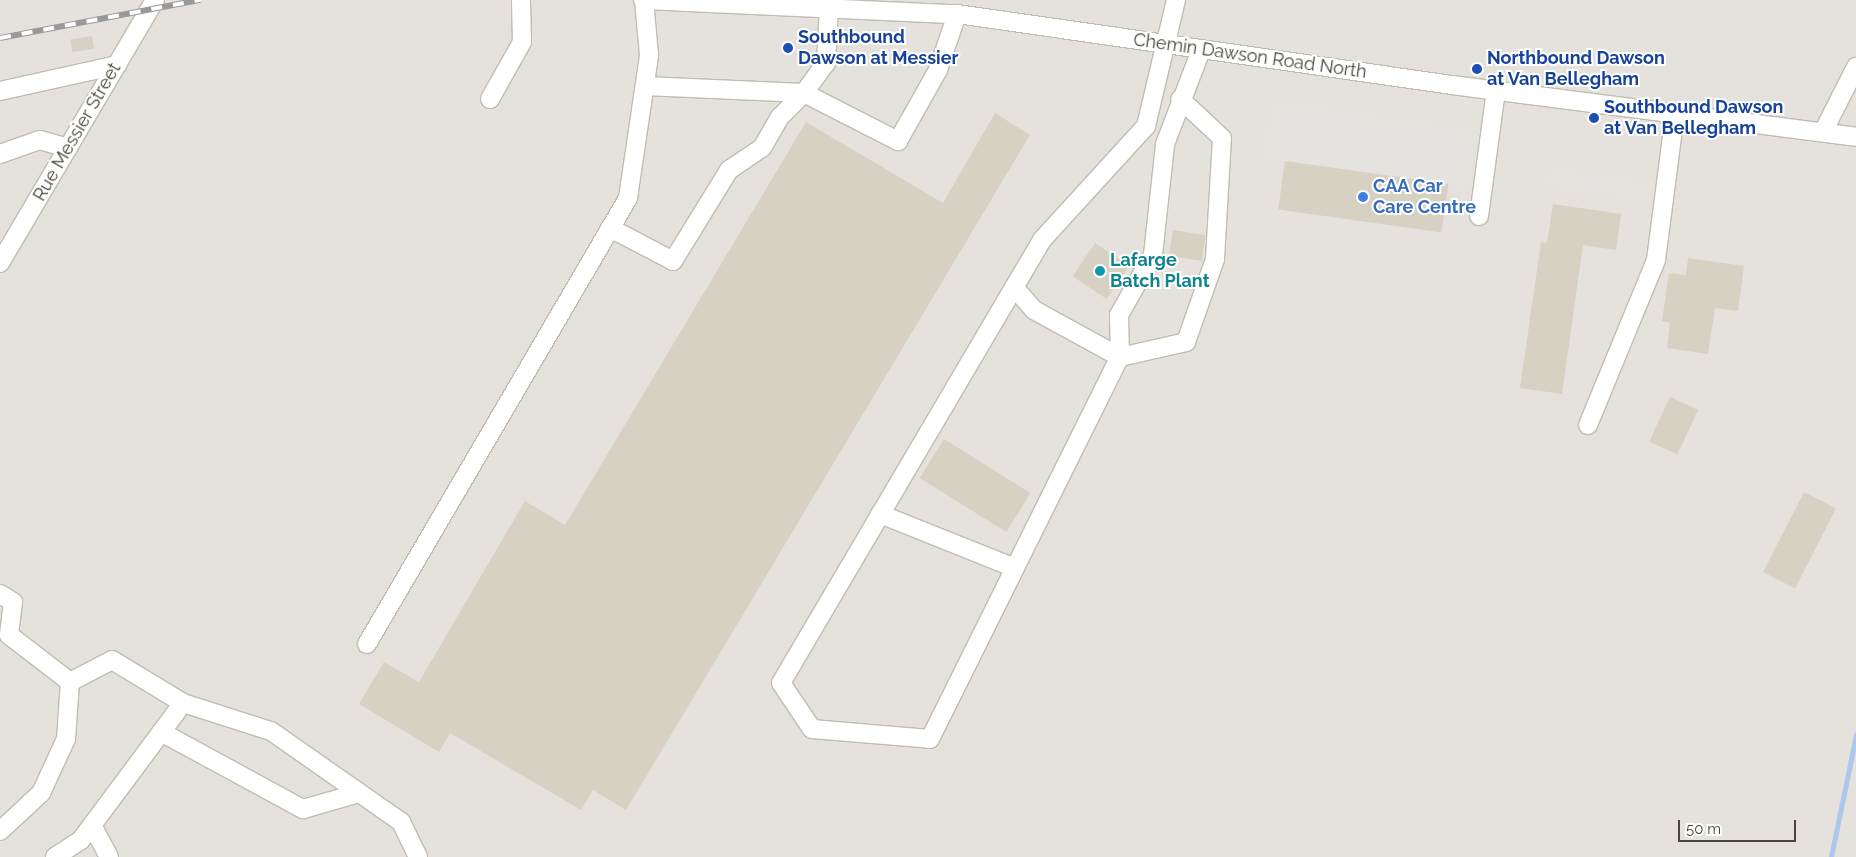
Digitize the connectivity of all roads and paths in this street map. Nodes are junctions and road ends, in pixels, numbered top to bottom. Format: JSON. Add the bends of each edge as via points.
{"nodes":[{"id":1,"x":155,"y":0,"type":"edge"},
{"id":2,"x":521,"y":0,"type":"edge"},
{"id":3,"x":643,"y":0,"type":"edge"},
{"id":4,"x":1176,"y":0,"type":"edge"},
{"id":5,"x":829,"y":6,"type":"junction"},
{"id":6,"x":956,"y":14,"type":"junction"},
{"id":7,"x":1168,"y":44,"type":"junction"},
{"id":8,"x":1201,"y":50,"type":"junction"},
{"id":9,"x":117,"y":65,"type":"junction"},
{"id":10,"x":1856,"y":67,"type":"edge"},
{"id":11,"x":645,"y":86,"type":"junction"},
{"id":12,"x":0,"y":91,"type":"edge"},
{"id":13,"x":1496,"y":91,"type":"junction"},
{"id":14,"x":804,"y":93,"type":"junction"},
{"id":15,"x":1180,"y":99,"type":"junction"},
{"id":16,"x":490,"y":100,"type":"dead end"},
{"id":17,"x":1675,"y":113,"type":"junction"},
{"id":18,"x":1823,"y":132,"type":"junction"},
{"id":19,"x":1856,"y":137,"type":"edge"},
{"id":20,"x":68,"y":148,"type":"junction"},
{"id":21,"x":0,"y":154,"type":"edge"},
{"id":22,"x":1479,"y":216,"type":"dead end"},
{"id":23,"x":610,"y":228,"type":"junction"},
{"id":24,"x":0,"y":263,"type":"edge"},
{"id":25,"x":1014,"y":287,"type":"junction"},
{"id":26,"x":1120,"y":357,"type":"junction"},
{"id":27,"x":1588,"y":425,"type":"dead end"},
{"id":28,"x":880,"y":514,"type":"junction"},
{"id":29,"x":1015,"y":568,"type":"junction"},
{"id":30,"x":0,"y":594,"type":"edge"},
{"id":31,"x":5,"y":637,"type":"edge"},
{"id":32,"x":366,"y":644,"type":"dead end"},
{"id":33,"x":70,"y":682,"type":"junction"},
{"id":34,"x":183,"y":703,"type":"junction"},
{"id":35,"x":161,"y":732,"type":"junction"},
{"id":36,"x":359,"y":793,"type":"junction"},
{"id":37,"x":92,"y":825,"type":"junction"},
{"id":38,"x":0,"y":831,"type":"edge"},
{"id":39,"x":55,"y":857,"type":"edge"},
{"id":40,"x":108,"y":857,"type":"edge"},
{"id":41,"x":418,"y":857,"type":"edge"}],
"edges":[{"from":1,"to":9,"type":"street","name":"Rue Messier Street"},
{"from":2,"to":16,"type":"street","via":[[522,42]]},
{"from":3,"to":5,"type":"street","name":"Chemin Dawson Road North"},
{"from":3,"to":11,"type":"street","via":[[649,55]]},
{"from":4,"to":7,"type":"street"},
{"from":5,"to":6,"type":"street","name":"Chemin Dawson Road North"},
{"from":5,"to":14,"type":"street","via":[[826,63]]},
{"from":6,"to":7,"type":"street","name":"Chemin Dawson Road North"},
{"from":6,"to":14,"type":"street","via":[[938,70],[898,141]]},
{"from":7,"to":8,"type":"street","name":"Chemin Dawson Road North"},
{"from":7,"to":25,"type":"street","via":[[1146,126],[1042,240]]},
{"from":8,"to":13,"type":"street","name":"Chemin Dawson Road North"},
{"from":8,"to":15,"type":"street"},
{"from":9,"to":12,"type":"street"},
{"from":9,"to":20,"type":"street","name":"Rue Messier Street"},
{"from":10,"to":18,"type":"street"},
{"from":11,"to":14,"type":"street"},
{"from":11,"to":23,"type":"street","via":[[628,198]]},
{"from":13,"to":17,"type":"street","name":"Chemin Dawson Road North"},
{"from":13,"to":22,"type":"street"},
{"from":14,"to":23,"type":"street","via":[[780,117],[762,148],[729,170],[673,261]]},
{"from":15,"to":26,"type":"street","via":[[1165,144],[1153,255],[1119,315]]},
{"from":15,"to":26,"type":"street","via":[[1222,138],[1215,259],[1186,342]]},
{"from":17,"to":18,"type":"street","name":"Chemin Dawson Road North"},
{"from":17,"to":27,"type":"street","via":[[1656,260]]},
{"from":18,"to":19,"type":"street","name":"Chemin Dawson Road North"},
{"from":20,"to":21,"type":"street","via":[[40,140]]},
{"from":20,"to":24,"type":"street","name":"Rue Messier Street"},
{"from":23,"to":32,"type":"street"},
{"from":25,"to":26,"type":"street","via":[[1034,310]]},
{"from":25,"to":28,"type":"street"},
{"from":26,"to":29,"type":"street"},
{"from":28,"to":29,"type":"street"},
{"from":28,"to":29,"type":"street","via":[[781,683],[812,729],[930,738]]},
{"from":30,"to":31,"type":"street","via":[[13,602]]},
{"from":31,"to":33,"type":"street"},
{"from":33,"to":34,"type":"street","via":[[112,660]]},
{"from":33,"to":38,"type":"street","via":[[66,739],[41,793]]},
{"from":34,"to":35,"type":"street"},
{"from":34,"to":36,"type":"street","via":[[271,731]]},
{"from":35,"to":36,"type":"street","via":[[303,809]]},
{"from":35,"to":37,"type":"street"},
{"from":36,"to":41,"type":"street","via":[[401,822]]},
{"from":37,"to":39,"type":"street","via":[[81,840]]},
{"from":37,"to":40,"type":"street"}]}
